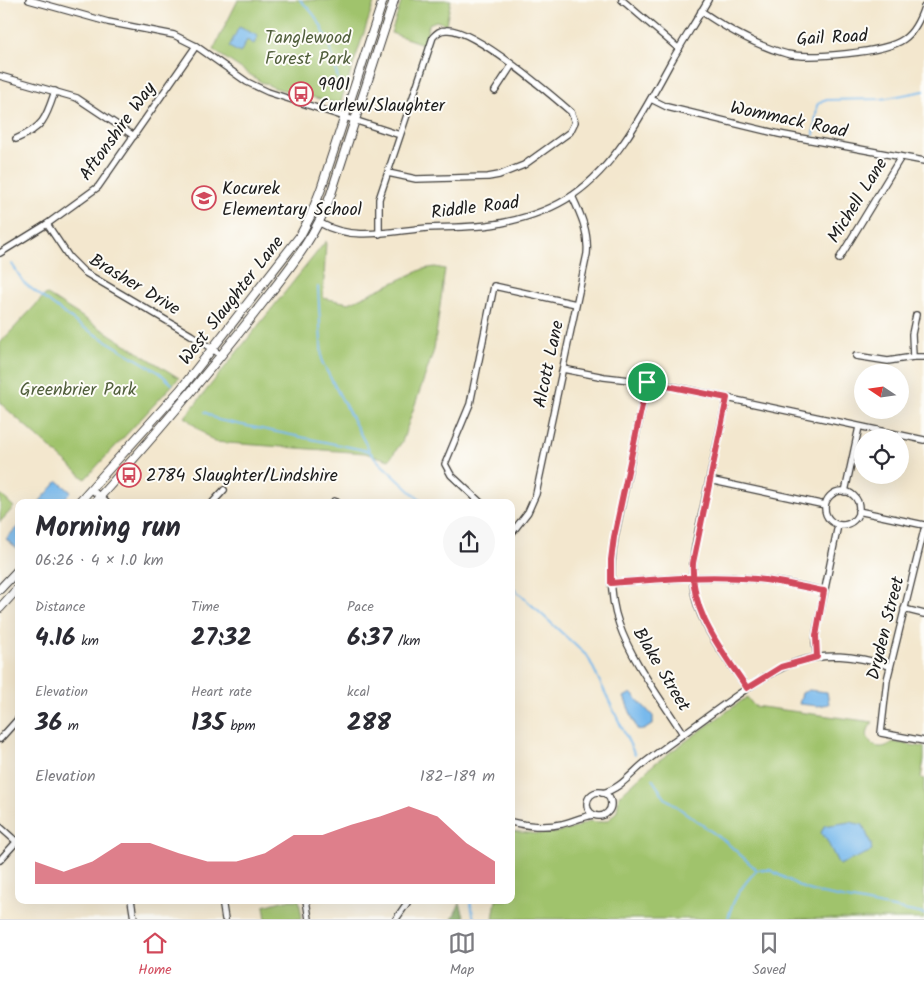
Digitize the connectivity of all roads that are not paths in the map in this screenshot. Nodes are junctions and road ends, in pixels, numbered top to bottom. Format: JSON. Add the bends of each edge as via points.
{"nodes":[{"id":1,"x":29,"y":0,"type":"edge"},
{"id":2,"x":383,"y":0,"type":"edge"},
{"id":3,"x":394,"y":0,"type":"edge"},
{"id":4,"x":622,"y":0,"type":"edge"},
{"id":5,"x":708,"y":0,"type":"edge"},
{"id":6,"x":924,"y":7,"type":"edge"},
{"id":7,"x":701,"y":11,"type":"junction"},
{"id":8,"x":196,"y":46,"type":"junction"},
{"id":9,"x":679,"y":49,"type":"junction"},
{"id":10,"x":512,"y":64,"type":"junction"},
{"id":11,"x":0,"y":76,"type":"edge"},
{"id":12,"x":54,"y":91,"type":"junction"},
{"id":13,"x":495,"y":91,"type":"dead end"},
{"id":14,"x":651,"y":99,"type":"junction"},
{"id":15,"x":345,"y":118,"type":"junction"},
{"id":16,"x":355,"y":121,"type":"junction"},
{"id":17,"x":400,"y":135,"type":"junction"},
{"id":18,"x":134,"y":136,"type":"junction"},
{"id":19,"x":16,"y":139,"type":"dead end"},
{"id":20,"x":901,"y":157,"type":"junction"},
{"id":21,"x":924,"y":161,"type":"edge"},
{"id":22,"x":388,"y":173,"type":"junction"},
{"id":23,"x":572,"y":196,"type":"junction"},
{"id":24,"x":46,"y":224,"type":"junction"},
{"id":25,"x":320,"y":224,"type":"junction"},
{"id":26,"x":379,"y":234,"type":"junction"},
{"id":27,"x":0,"y":253,"type":"edge"},
{"id":28,"x":839,"y":259,"type":"dead end"},
{"id":29,"x":576,"y":304,"type":"junction"},
{"id":30,"x":916,"y":314,"type":"dead end"},
{"id":31,"x":213,"y":349,"type":"junction"},
{"id":32,"x":221,"y":355,"type":"junction"},
{"id":33,"x":856,"y":356,"type":"dead end"},
{"id":34,"x":913,"y":357,"type":"junction"},
{"id":35,"x":924,"y":357,"type":"edge"},
{"id":36,"x":563,"y":369,"type":"junction"},
{"id":37,"x":647,"y":382,"type":"junction"},
{"id":38,"x":727,"y":398,"type":"junction"},
{"id":39,"x":859,"y":426,"type":"junction"},
{"id":40,"x":924,"y":440,"type":"edge"},
{"id":41,"x":709,"y":480,"type":"junction"},
{"id":42,"x":91,"y":489,"type":"junction"},
{"id":43,"x":224,"y":490,"type":"dead end"},
{"id":44,"x":845,"y":492,"type":"junction"},
{"id":45,"x":82,"y":499,"type":"edge"},
{"id":46,"x":98,"y":499,"type":"edge"},
{"id":47,"x":102,"y":499,"type":"edge"},
{"id":48,"x":216,"y":499,"type":"edge"},
{"id":49,"x":477,"y":499,"type":"edge"},
{"id":50,"x":825,"y":505,"type":"junction"},
{"id":51,"x":858,"y":511,"type":"junction"},
{"id":52,"x":838,"y":525,"type":"junction"},
{"id":53,"x":924,"y":525,"type":"edge"},
{"id":54,"x":515,"y":529,"type":"edge"},
{"id":55,"x":924,"y":530,"type":"edge"},
{"id":56,"x":15,"y":573,"type":"edge"},
{"id":57,"x":693,"y":579,"type":"junction"},
{"id":58,"x":611,"y":583,"type":"junction"},
{"id":59,"x":0,"y":589,"type":"edge"},
{"id":60,"x":15,"y":591,"type":"edge"},
{"id":61,"x":824,"y":591,"type":"junction"},
{"id":62,"x":0,"y":608,"type":"edge"},
{"id":63,"x":904,"y":608,"type":"junction"},
{"id":64,"x":924,"y":614,"type":"edge"},
{"id":65,"x":817,"y":657,"type":"junction"},
{"id":66,"x":890,"y":666,"type":"junction"},
{"id":67,"x":747,"y":688,"type":"junction"},
{"id":68,"x":15,"y":722,"type":"edge"},
{"id":69,"x":683,"y":734,"type":"junction"},
{"id":70,"x":0,"y":738,"type":"edge"},
{"id":71,"x":924,"y":741,"type":"edge"},
{"id":72,"x":617,"y":787,"type":"junction"},
{"id":73,"x":602,"y":793,"type":"junction"},
{"id":74,"x":610,"y":801,"type":"junction"},
{"id":75,"x":587,"y":805,"type":"junction"},
{"id":76,"x":593,"y":814,"type":"junction"},
{"id":77,"x":576,"y":820,"type":"junction"},
{"id":78,"x":515,"y":823,"type":"edge"},
{"id":79,"x":0,"y":827,"type":"edge"},
{"id":80,"x":15,"y":840,"type":"edge"},
{"id":81,"x":15,"y":845,"type":"edge"},
{"id":82,"x":0,"y":860,"type":"edge"},
{"id":83,"x":132,"y":904,"type":"edge"},
{"id":84,"x":223,"y":904,"type":"edge"},
{"id":85,"x":307,"y":904,"type":"edge"},
{"id":86,"x":406,"y":904,"type":"edge"},
{"id":87,"x":134,"y":919,"type":"edge"},
{"id":88,"x":225,"y":919,"type":"edge"},
{"id":89,"x":309,"y":919,"type":"edge"},
{"id":90,"x":396,"y":919,"type":"edge"}],
"edges":[{"from":1,"to":8,"type":"street","via":[[108,22],[174,35]]},
{"from":2,"to":15,"type":"main road","name":"West Slaughter Lane"},
{"from":3,"to":16,"type":"main road","name":"West Slaughter Lane"},
{"from":4,"to":9,"type":"street"},
{"from":5,"to":7,"type":"street","name":"Riddle Road"},
{"from":6,"to":7,"type":"street","name":"Gail Road","via":[[916,26],[898,43],[872,50],[806,56],[786,54],[752,41]]},
{"from":7,"to":9,"type":"street","name":"Riddle Road"},
{"from":8,"to":15,"type":"street","via":[[258,88]]},
{"from":8,"to":18,"type":"street","name":"Aftonshire Way"},
{"from":9,"to":14,"type":"street","name":"Riddle Road"},
{"from":10,"to":13,"type":"street"},
{"from":10,"to":17,"type":"street","via":[[462,33],[437,32]]},
{"from":10,"to":22,"type":"street","via":[[571,112],[575,122],[570,132],[524,165],[499,175],[416,180]]},
{"from":11,"to":12,"type":"street"},
{"from":12,"to":18,"type":"street","via":[[84,101]]},
{"from":12,"to":19,"type":"street","via":[[38,128]]},
{"from":14,"to":20,"type":"street","name":"Wommack Road","via":[[667,107],[734,123]]},
{"from":14,"to":23,"type":"street","name":"Riddle Road","via":[[618,150]]},
{"from":15,"to":16,"type":"street"},
{"from":15,"to":31,"type":"main road","name":"West Slaughter Lane","via":[[316,202],[300,236]]},
{"from":16,"to":17,"type":"street"},
{"from":16,"to":25,"type":"main road","name":"West Slaughter Lane"},
{"from":17,"to":22,"type":"street"},
{"from":18,"to":24,"type":"street","name":"Aftonshire Way","via":[[98,187]]},
{"from":20,"to":21,"type":"street","name":"Wommack Road"},
{"from":20,"to":28,"type":"street","name":"Michell Lane"},
{"from":22,"to":26,"type":"street","via":[[379,199]]},
{"from":23,"to":26,"type":"street","name":"Riddle Road","via":[[530,215],[505,222]]},
{"from":23,"to":29,"type":"street","name":"Alcott Lane","via":[[587,240]]},
{"from":24,"to":27,"type":"street","name":"Aftonshire Way"},
{"from":24,"to":31,"type":"street","name":"Brasher Drive","via":[[84,272]]},
{"from":25,"to":26,"type":"street","name":"Riddle Road","via":[[338,232]]},
{"from":25,"to":32,"type":"main road","name":"West Slaughter Lane"},
{"from":29,"to":36,"type":"street","name":"Alcott Lane"},
{"from":29,"to":49,"type":"street","via":[[494,286],[470,404],[445,464],[451,475]]},
{"from":30,"to":34,"type":"street","via":[[912,334]]},
{"from":31,"to":32,"type":"street","name":"Brasher Drive"},
{"from":31,"to":42,"type":"main road","name":"West Slaughter Lane"},
{"from":32,"to":47,"type":"main road","name":"West Slaughter Lane"},
{"from":33,"to":34,"type":"street","via":[[888,362]]},
{"from":34,"to":35,"type":"street"},
{"from":36,"to":37,"type":"street"},
{"from":36,"to":54,"type":"street","name":"Alcott Lane","via":[[536,494]]},
{"from":37,"to":38,"type":"street"},
{"from":37,"to":58,"type":"street","name":"Blake Street","via":[[614,537]]},
{"from":38,"to":39,"type":"street"},
{"from":38,"to":41,"type":"street"},
{"from":39,"to":40,"type":"street"},
{"from":39,"to":44,"type":"street"},
{"from":41,"to":50,"type":"street"},
{"from":41,"to":57,"type":"street","via":[[695,549]]},
{"from":42,"to":45,"type":"main road","name":"West Slaughter Lane"},
{"from":42,"to":46,"type":"street"},
{"from":43,"to":48,"type":"street"},
{"from":44,"to":50,"type":"street","via":[[830,496]]},
{"from":44,"to":51,"type":"street","via":[[854,497]]},
{"from":50,"to":52,"type":"street","via":[[826,515]]},
{"from":51,"to":52,"type":"street","via":[[853,521]]},
{"from":51,"to":53,"type":"street"},
{"from":52,"to":61,"type":"street"},
{"from":55,"to":63,"type":"street","name":"Dryden Street"},
{"from":56,"to":59,"type":"main road"},
{"from":57,"to":58,"type":"street"},
{"from":57,"to":61,"type":"street","via":[[758,580]]},
{"from":57,"to":67,"type":"street","via":[[701,616]]},
{"from":58,"to":69,"type":"street","name":"Blake Street","via":[[618,624],[628,645]]},
{"from":60,"to":62,"type":"main road"},
{"from":61,"to":65,"type":"street","via":[[816,636]]},
{"from":63,"to":64,"type":"street"},
{"from":63,"to":66,"type":"street","name":"Dryden Street"},
{"from":65,"to":66,"type":"street","via":[[854,657]]},
{"from":65,"to":67,"type":"street","via":[[781,667]]},
{"from":66,"to":71,"type":"street","name":"Dryden Street","via":[[881,733]]},
{"from":67,"to":69,"type":"street"},
{"from":68,"to":70,"type":"street"},
{"from":69,"to":72,"type":"street"},
{"from":72,"to":73,"type":"street"},
{"from":72,"to":74,"type":"street"},
{"from":73,"to":74,"type":"street"},
{"from":73,"to":75,"type":"street","via":[[592,795]]},
{"from":74,"to":76,"type":"street","via":[[604,815]]},
{"from":75,"to":76,"type":"street"},
{"from":75,"to":77,"type":"street"},
{"from":76,"to":77,"type":"street"},
{"from":77,"to":78,"type":"street","via":[[548,826]]},
{"from":79,"to":80,"type":"street"},
{"from":81,"to":82,"type":"street"},
{"from":83,"to":87,"type":"street"},
{"from":84,"to":88,"type":"street"},
{"from":85,"to":89,"type":"street"},
{"from":86,"to":90,"type":"street"}]}
